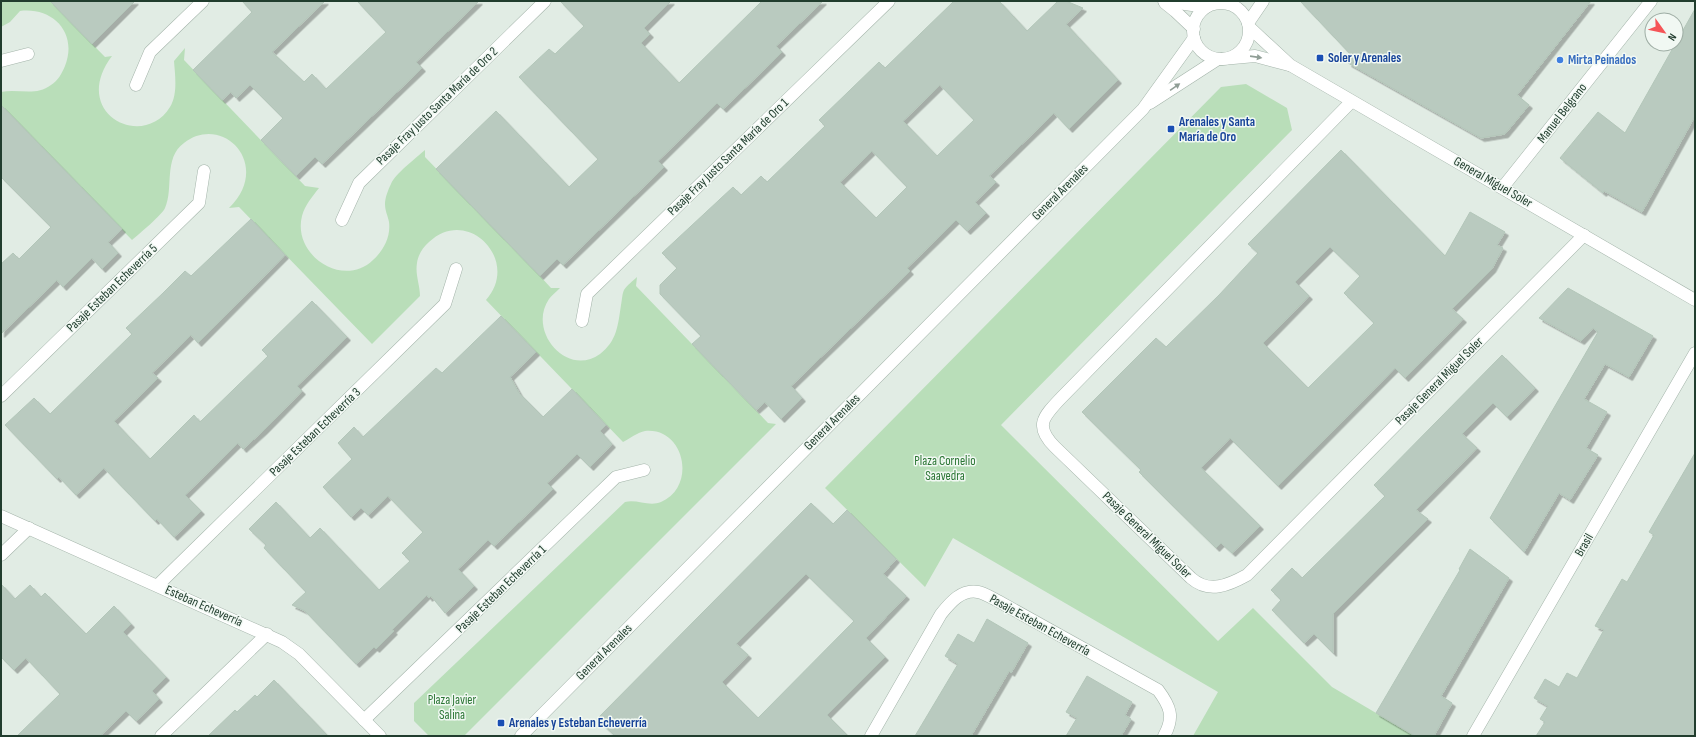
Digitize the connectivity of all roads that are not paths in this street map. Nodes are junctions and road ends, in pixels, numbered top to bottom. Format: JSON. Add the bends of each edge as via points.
{"nodes":[{"id":1,"x":203,"y":1,"type":"edge"},
{"id":2,"x":545,"y":1,"type":"edge"},
{"id":3,"x":889,"y":1,"type":"edge"},
{"id":4,"x":1163,"y":1,"type":"edge"},
{"id":5,"x":1263,"y":1,"type":"edge"},
{"id":6,"x":1651,"y":1,"type":"edge"},
{"id":7,"x":1215,"y":4,"type":"edge"},
{"id":8,"x":1249,"y":25,"type":"junction"},
{"id":9,"x":1194,"y":34,"type":"junction"},
{"id":10,"x":28,"y":54,"type":"dead end"},
{"id":11,"x":1220,"y":59,"type":"junction"},
{"id":12,"x":1,"y":61,"type":"edge"},
{"id":13,"x":1290,"y":65,"type":"junction"},
{"id":14,"x":136,"y":85,"type":"dead end"},
{"id":15,"x":1351,"y":102,"type":"junction"},
{"id":16,"x":1143,"y":109,"type":"junction"},
{"id":17,"x":204,"y":171,"type":"dead end"},
{"id":18,"x":1503,"y":188,"type":"junction"},
{"id":19,"x":342,"y":220,"type":"dead end"},
{"id":20,"x":1584,"y":235,"type":"junction"},
{"id":21,"x":456,"y":269,"type":"dead end"},
{"id":22,"x":1695,"y":300,"type":"edge"},
{"id":23,"x":582,"y":320,"type":"dead end"},
{"id":24,"x":1695,"y":353,"type":"edge"},
{"id":25,"x":1,"y":396,"type":"edge"},
{"id":26,"x":644,"y":470,"type":"dead end"},
{"id":27,"x":1,"y":516,"type":"edge"},
{"id":28,"x":29,"y":528,"type":"junction"},
{"id":29,"x":1,"y":555,"type":"edge"},
{"id":30,"x":158,"y":585,"type":"junction"},
{"id":31,"x":267,"y":634,"type":"junction"},
{"id":32,"x":364,"y":720,"type":"junction"},
{"id":33,"x":161,"y":736,"type":"edge"},
{"id":34,"x":380,"y":736,"type":"edge"},
{"id":35,"x":521,"y":736,"type":"edge"},
{"id":36,"x":871,"y":736,"type":"edge"},
{"id":37,"x":1164,"y":736,"type":"edge"},
{"id":38,"x":1473,"y":736,"type":"edge"}],
"edges":[{"from":1,"to":14,"type":"street","via":[[150,52]]},
{"from":2,"to":19,"type":"street","name":"Pasaje Fray Justo Santa María de Oro 2","via":[[359,183]]},
{"from":3,"to":23,"type":"street","name":"Pasaje Fray Justo Santa María de Oro 1","via":[[586,294]]},
{"from":4,"to":7,"type":"street"},
{"from":4,"to":9,"type":"street"},
{"from":5,"to":8,"type":"street"},
{"from":6,"to":18,"type":"street","name":"Manuel Belgrano"},
{"from":7,"to":8,"type":"street","via":[[1228,4],[1240,9]]},
{"from":7,"to":9,"type":"street","via":[[1195,21]]},
{"from":8,"to":11,"type":"street","via":[[1249,35],[1242,50],[1230,58]]},
{"from":8,"to":13,"type":"street","name":"General Miguel Soler"},
{"from":9,"to":11,"type":"street","via":[[1202,52]]},
{"from":9,"to":16,"type":"street","name":"General Arenales"},
{"from":10,"to":12,"type":"street"},
{"from":11,"to":13,"type":"street","name":"General Miguel Soler","one_way":true,"via":[[1255,56]]},
{"from":16,"to":11,"type":"street","name":"General Arenales","one_way":true},
{"from":13,"to":15,"type":"street","name":"General Miguel Soler"},
{"from":15,"to":18,"type":"street","name":"General Miguel Soler"},
{"from":15,"to":20,"type":"street","name":"Pasaje General Miguel Soler","via":[[1044,418],[1042,426],[1045,437],[1202,586],[1213,588],[1230,585],[1247,575]]},
{"from":16,"to":35,"type":"street","name":"General Arenales"},
{"from":17,"to":25,"type":"street","name":"Pasaje Esteban Echeverría 5","via":[[199,203]]},
{"from":18,"to":20,"type":"street","name":"General Miguel Soler"},
{"from":20,"to":22,"type":"street","name":"General Miguel Soler"},
{"from":21,"to":30,"type":"street","name":"Pasaje Esteban Echeverría 3","via":[[445,304]]},
{"from":24,"to":38,"type":"street","name":"Brasil"},
{"from":26,"to":32,"type":"street","name":"Pasaje Esteban Echeverría 1","via":[[616,478]]},
{"from":27,"to":28,"type":"street","name":"Esteban Echeverría"},
{"from":28,"to":29,"type":"street"},
{"from":28,"to":30,"type":"street","name":"Esteban Echeverría"},
{"from":30,"to":31,"type":"street","name":"Esteban Echeverría"},
{"from":31,"to":32,"type":"street","name":"Esteban Echeverría","via":[[299,654]]},
{"from":31,"to":33,"type":"street"},
{"from":32,"to":34,"type":"street","name":"Esteban Echeverría"},
{"from":36,"to":37,"type":"street","name":"Pasaje Esteban Echeverría","via":[[941,614],[953,599],[978,592],[1158,690],[1168,704],[1171,719]]}]}
